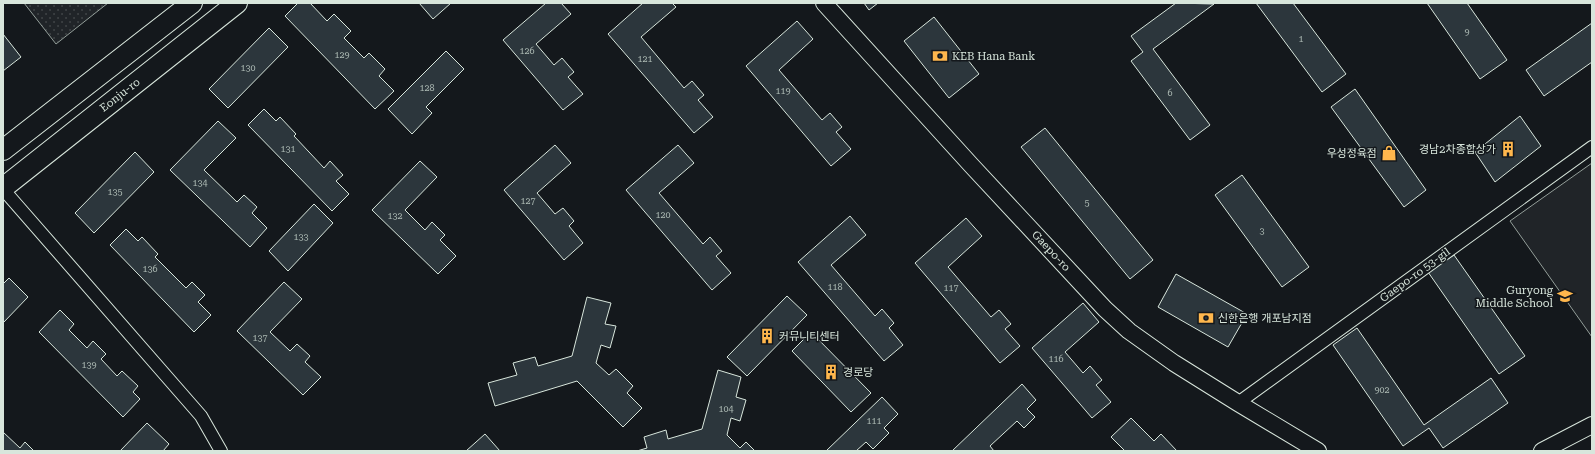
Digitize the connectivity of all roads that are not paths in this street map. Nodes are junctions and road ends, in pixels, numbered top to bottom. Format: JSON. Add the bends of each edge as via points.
{"nodes":[{"id":1,"x":192,"y":3,"type":"edge"},
{"id":2,"x":237,"y":3,"type":"edge"},
{"id":3,"x":824,"y":3,"type":"edge"},
{"id":4,"x":1592,"y":147,"type":"edge"},
{"id":5,"x":3,"y":150,"type":"edge"},
{"id":6,"x":3,"y":188,"type":"edge"},
{"id":7,"x":1238,"y":403,"type":"junction"},
{"id":8,"x":1592,"y":425,"type":"edge"},
{"id":9,"x":221,"y":451,"type":"edge"},
{"id":10,"x":1318,"y":451,"type":"edge"},
{"id":11,"x":1542,"y":451,"type":"edge"}],
"edges":[{"from":1,"to":5,"type":"main road"},
{"from":2,"to":6,"type":"main road","name":"Eonju-ro"},
{"from":3,"to":7,"type":"street","name":"Gaepo-ro","via":[[1105,309],[1129,331]]},
{"from":4,"to":7,"type":"street","name":"Gaepo-ro 53-gil"},
{"from":6,"to":9,"type":"street","via":[[201,416]]},
{"from":7,"to":10,"type":"street","name":"Gaepo-ro"},
{"from":8,"to":11,"type":"street"}]}
